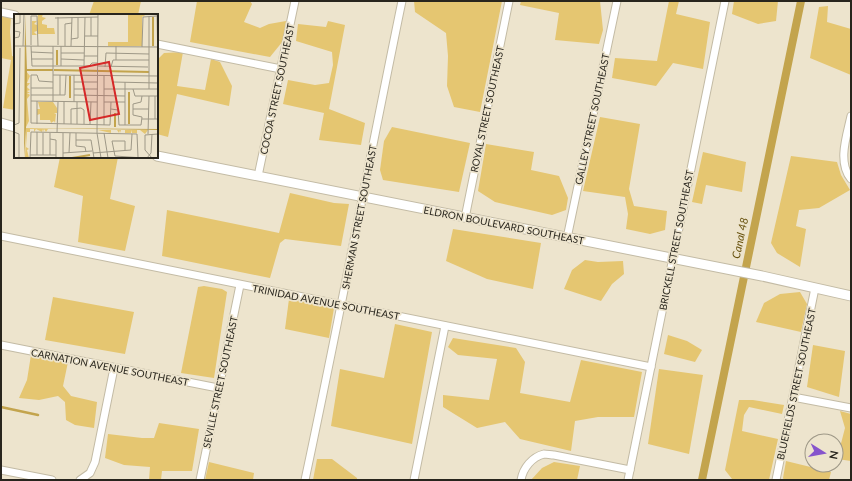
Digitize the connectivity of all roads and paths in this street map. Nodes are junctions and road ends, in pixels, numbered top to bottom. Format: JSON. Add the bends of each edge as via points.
{"nodes":[{"id":1,"x":295,"y":1,"type":"edge"},
{"id":2,"x":402,"y":1,"type":"edge"},
{"id":3,"x":509,"y":1,"type":"edge"},
{"id":4,"x":617,"y":1,"type":"edge"},
{"id":5,"x":725,"y":1,"type":"edge"},
{"id":6,"x":1,"y":12,"type":"edge"},
{"id":7,"x":14,"y":15,"type":"edge"},
{"id":8,"x":158,"y":44,"type":"edge"},
{"id":9,"x":280,"y":69,"type":"junction"},
{"id":10,"x":851,"y":116,"type":"edge"},
{"id":11,"x":1,"y":123,"type":"edge"},
{"id":12,"x":14,"y":127,"type":"edge"},
{"id":13,"x":158,"y":156,"type":"edge"},
{"id":14,"x":258,"y":176,"type":"junction"},
{"id":15,"x":851,"y":179,"type":"edge"},
{"id":16,"x":362,"y":197,"type":"junction"},
{"id":17,"x":465,"y":218,"type":"junction"},
{"id":18,"x":1,"y":236,"type":"edge"},
{"id":19,"x":567,"y":238,"type":"junction"},
{"id":20,"x":672,"y":259,"type":"junction"},
{"id":21,"x":240,"y":285,"type":"junction"},
{"id":22,"x":815,"y":288,"type":"junction"},
{"id":23,"x":851,"y":296,"type":"edge"},
{"id":24,"x":342,"y":305,"type":"junction"},
{"id":25,"x":445,"y":326,"type":"junction"},
{"id":26,"x":1,"y":345,"type":"edge"},
{"id":27,"x":651,"y":367,"type":"junction"},
{"id":28,"x":114,"y":368,"type":"junction"},
{"id":29,"x":218,"y":388,"type":"junction"},
{"id":30,"x":793,"y":396,"type":"junction"},
{"id":31,"x":851,"y":408,"type":"edge"},
{"id":32,"x":1,"y":470,"type":"edge"},
{"id":33,"x":630,"y":470,"type":"junction"},
{"id":34,"x":52,"y":480,"type":"edge"},
{"id":35,"x":80,"y":480,"type":"edge"},
{"id":36,"x":200,"y":480,"type":"edge"},
{"id":37,"x":305,"y":480,"type":"edge"},
{"id":38,"x":414,"y":480,"type":"edge"},
{"id":39,"x":521,"y":480,"type":"edge"},
{"id":40,"x":628,"y":480,"type":"edge"},
{"id":41,"x":776,"y":480,"type":"edge"}],
"edges":[{"from":1,"to":9,"type":"street","name":"COCOA STREET SOUTHEAST"},
{"from":2,"to":16,"type":"street","name":"SHERMAN STREET SOUTHEAST"},
{"from":3,"to":17,"type":"street","name":"ROYAL STREET SOUTHEAST"},
{"from":4,"to":19,"type":"street","name":"GALLEY STREET SOUTHEAST"},
{"from":5,"to":20,"type":"street","name":"BRICKELL STREET SOUTHEAST"},
{"from":6,"to":7,"type":"street"},
{"from":8,"to":9,"type":"street"},
{"from":9,"to":14,"type":"street","name":"COCOA STREET SOUTHEAST"},
{"from":10,"to":15,"type":"street","via":[[844,148],[844,167]]},
{"from":11,"to":12,"type":"street"},
{"from":13,"to":14,"type":"street","name":"ELDRON BOULEVARD SOUTHEAST"},
{"from":14,"to":16,"type":"street","name":"ELDRON BOULEVARD SOUTHEAST"},
{"from":16,"to":17,"type":"street","name":"ELDRON BOULEVARD SOUTHEAST"},
{"from":16,"to":24,"type":"street","name":"SHERMAN STREET SOUTHEAST"},
{"from":17,"to":19,"type":"street","name":"ELDRON BOULEVARD SOUTHEAST"},
{"from":18,"to":21,"type":"street","name":"TRINIDAD AVENUE SOUTHEAST"},
{"from":19,"to":20,"type":"street","name":"ELDRON BOULEVARD SOUTHEAST"},
{"from":20,"to":22,"type":"street","name":"ELDRON BOULEVARD SOUTHEAST"},
{"from":20,"to":27,"type":"street","name":"BRICKELL STREET SOUTHEAST"},
{"from":21,"to":24,"type":"street","name":"TRINIDAD AVENUE SOUTHEAST"},
{"from":21,"to":29,"type":"street","name":"SEVILLE STREET SOUTHEAST"},
{"from":22,"to":23,"type":"street","name":"ELDRON BOULEVARD SOUTHEAST"},
{"from":22,"to":30,"type":"street","name":"BLUEFIELDS STREET SOUTHEAST"},
{"from":24,"to":25,"type":"street","name":"TRINIDAD AVENUE SOUTHEAST"},
{"from":24,"to":37,"type":"street","name":"SHERMAN STREET SOUTHEAST"},
{"from":25,"to":27,"type":"street","name":"TRINIDAD AVENUE SOUTHEAST"},
{"from":25,"to":38,"type":"street"},
{"from":26,"to":28,"type":"street","name":"CARNATION AVENUE SOUTHEAST"},
{"from":27,"to":33,"type":"street","name":"BRICKELL STREET SOUTHEAST"},
{"from":28,"to":29,"type":"street","name":"CARNATION AVENUE SOUTHEAST"},
{"from":28,"to":35,"type":"street","via":[[95,462],[90,473]]},
{"from":29,"to":36,"type":"street","name":"SEVILLE STREET SOUTHEAST"},
{"from":30,"to":31,"type":"street"},
{"from":30,"to":41,"type":"street","name":"BLUEFIELDS STREET SOUTHEAST"},
{"from":32,"to":34,"type":"street"},
{"from":33,"to":39,"type":"street","via":[[544,454],[526,466]]},
{"from":33,"to":40,"type":"street","name":"BRICKELL STREET SOUTHEAST"}]}
